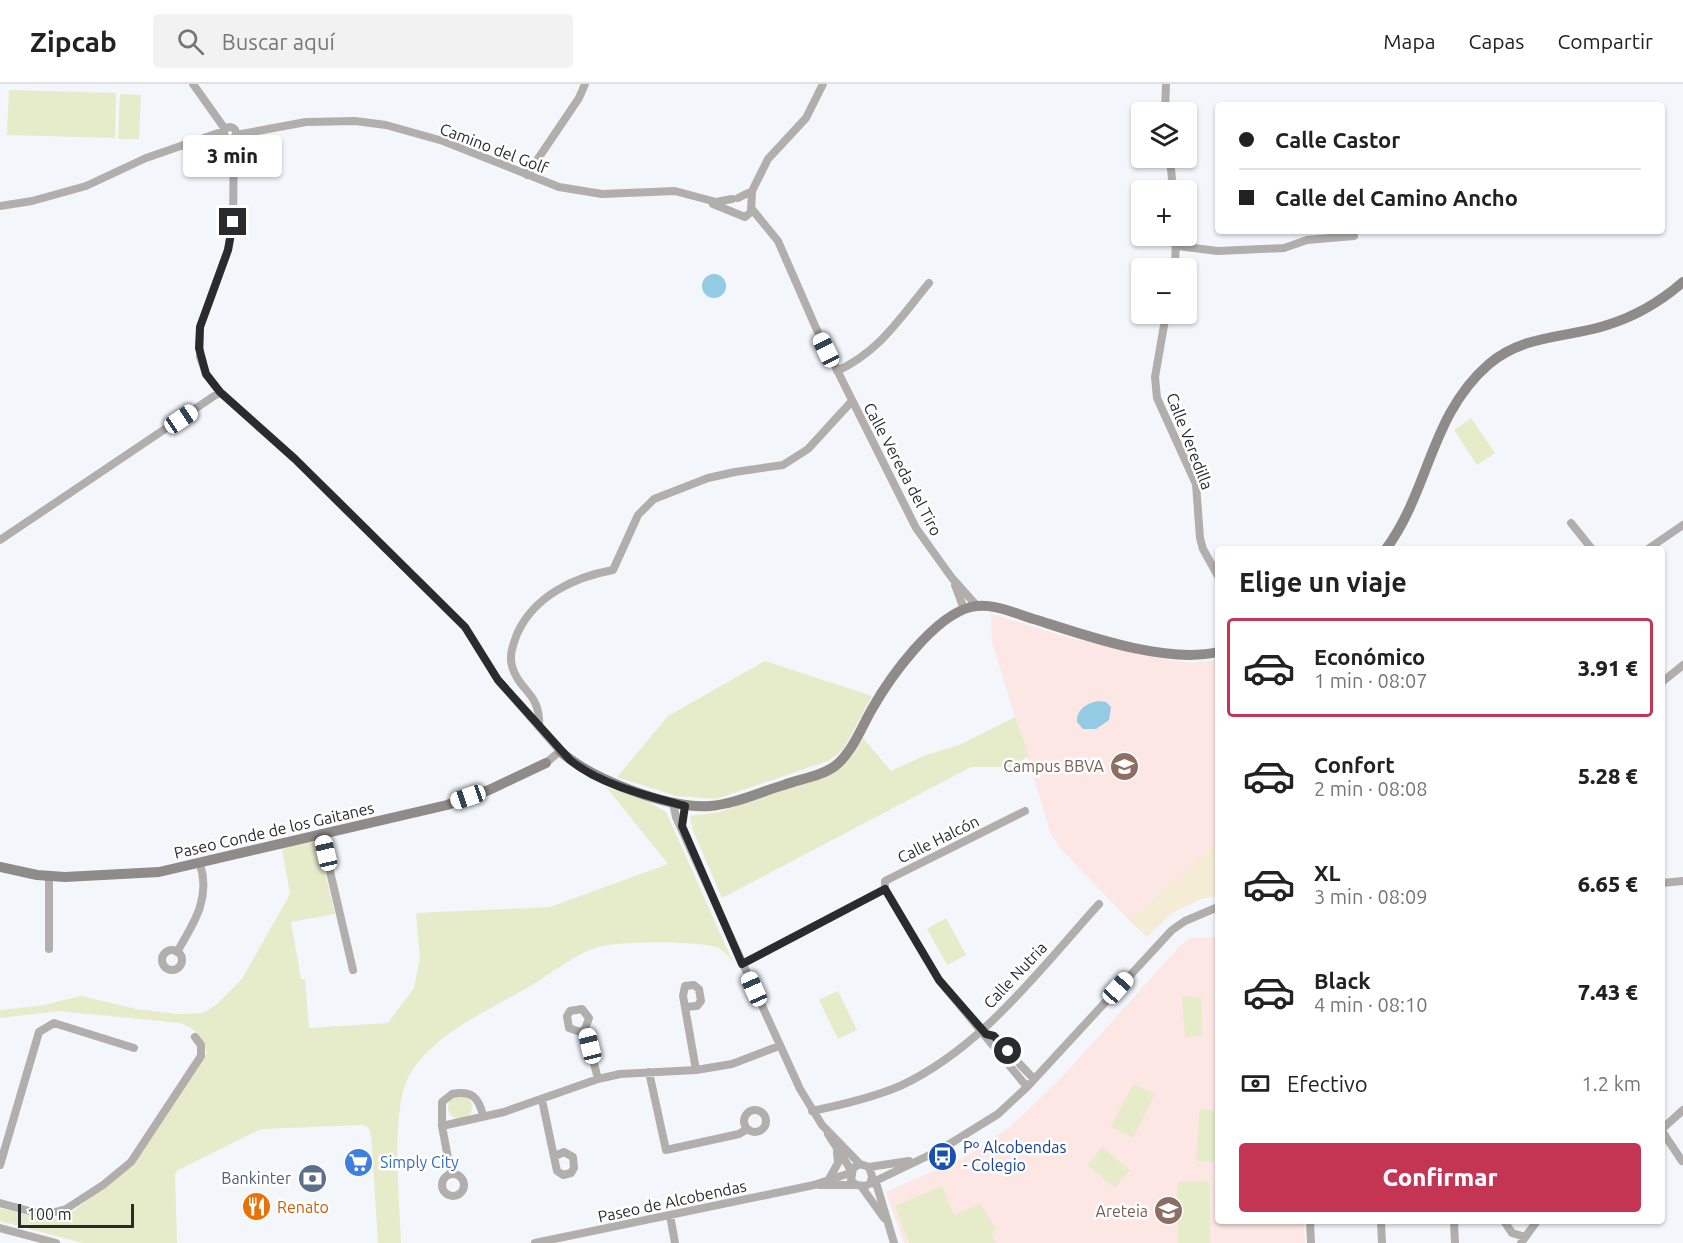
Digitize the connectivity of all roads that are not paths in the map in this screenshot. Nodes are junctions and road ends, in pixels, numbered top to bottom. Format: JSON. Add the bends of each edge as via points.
{"nodes":[{"id":1,"x":193,"y":84,"type":"edge"},
{"id":2,"x":585,"y":84,"type":"edge"},
{"id":3,"x":823,"y":84,"type":"edge"},
{"id":4,"x":1166,"y":84,"type":"edge"},
{"id":5,"x":1165,"y":102,"type":"edge"},
{"id":6,"x":230,"y":133,"type":"junction"},
{"id":7,"x":527,"y":175,"type":"junction"},
{"id":8,"x":752,"y":191,"type":"junction"},
{"id":9,"x":704,"y":199,"type":"junction"},
{"id":10,"x":735,"y":199,"type":"junction"},
{"id":11,"x":0,"y":206,"type":"edge"},
{"id":12,"x":751,"y":206,"type":"junction"},
{"id":13,"x":732,"y":211,"type":"junction"},
{"id":14,"x":745,"y":217,"type":"junction"},
{"id":15,"x":764,"y":224,"type":"junction"},
{"id":16,"x":1354,"y":236,"type":"dead end"},
{"id":17,"x":1177,"y":246,"type":"joint"},
{"id":18,"x":1175,"y":258,"type":"edge"},
{"id":19,"x":1683,"y":282,"type":"edge"},
{"id":20,"x":929,"y":283,"type":"dead end"},
{"id":21,"x":1164,"y":324,"type":"edge"},
{"id":22,"x":837,"y":371,"type":"junction"},
{"id":23,"x":220,"y":392,"type":"junction"},
{"id":24,"x":852,"y":401,"type":"junction"},
{"id":25,"x":1571,"y":523,"type":"dead end"},
{"id":26,"x":1683,"y":525,"type":"edge"},
{"id":27,"x":0,"y":540,"type":"edge"},
{"id":28,"x":1388,"y":546,"type":"edge"},
{"id":29,"x":1590,"y":546,"type":"edge"},
{"id":30,"x":1652,"y":546,"type":"edge"},
{"id":31,"x":1215,"y":571,"type":"edge"},
{"id":32,"x":952,"y":578,"type":"junction"},
{"id":33,"x":977,"y":606,"type":"junction"},
{"id":34,"x":964,"y":609,"type":"junction"},
{"id":35,"x":1215,"y":652,"type":"edge"},
{"id":36,"x":1683,"y":665,"type":"edge"},
{"id":37,"x":1665,"y":680,"type":"edge"},
{"id":38,"x":539,"y":727,"type":"junction"},
{"id":39,"x":563,"y":754,"type":"junction"},
{"id":40,"x":546,"y":763,"type":"joint"},
{"id":41,"x":673,"y":803,"type":"junction"},
{"id":42,"x":685,"y":806,"type":"junction"},
{"id":43,"x":1025,"y":811,"type":"dead end"},
{"id":44,"x":682,"y":826,"type":"junction"},
{"id":45,"x":321,"y":833,"type":"junction"},
{"id":46,"x":200,"y":864,"type":"junction"},
{"id":47,"x":0,"y":867,"type":"edge"},
{"id":48,"x":49,"y":876,"type":"junction"},
{"id":49,"x":1683,"y":881,"type":"edge"},
{"id":50,"x":1665,"y":883,"type":"edge"},
{"id":51,"x":885,"y":889,"type":"junction"},
{"id":52,"x":1100,"y":904,"type":"dead end"},
{"id":53,"x":1215,"y":909,"type":"edge"},
{"id":54,"x":49,"y":949,"type":"dead end"},
{"id":55,"x":177,"y":952,"type":"dead end"},
{"id":56,"x":742,"y":964,"type":"junction"},
{"id":57,"x":353,"y":970,"type":"dead end"},
{"id":58,"x":685,"y":1007,"type":"dead end"},
{"id":59,"x":585,"y":1029,"type":"dead end"},
{"id":60,"x":984,"y":1032,"type":"junction"},
{"id":61,"x":195,"y":1037,"type":"dead end"},
{"id":62,"x":779,"y":1046,"type":"junction"},
{"id":63,"x":134,"y":1048,"type":"dead end"},
{"id":64,"x":696,"y":1070,"type":"junction"},
{"id":65,"x":649,"y":1072,"type":"junction"},
{"id":66,"x":598,"y":1079,"type":"junction"},
{"id":67,"x":1034,"y":1079,"type":"junction"},
{"id":68,"x":1027,"y":1086,"type":"junction"},
{"id":69,"x":542,"y":1100,"type":"junction"},
{"id":70,"x":1683,"y":1110,"type":"edge"},
{"id":71,"x":812,"y":1111,"type":"junction"},
{"id":72,"x":483,"y":1116,"type":"junction"},
{"id":73,"x":822,"y":1125,"type":"junction"},
{"id":74,"x":442,"y":1126,"type":"junction"},
{"id":75,"x":747,"y":1129,"type":"dead end"},
{"id":76,"x":1665,"y":1130,"type":"edge"},
{"id":77,"x":1665,"y":1137,"type":"edge"},
{"id":78,"x":1665,"y":1148,"type":"edge"},
{"id":79,"x":837,"y":1150,"type":"junction"},
{"id":80,"x":555,"y":1156,"type":"dead end"},
{"id":81,"x":922,"y":1158,"type":"junction"},
{"id":82,"x":1682,"y":1162,"type":"edge"},
{"id":83,"x":0,"y":1166,"type":"edge"},
{"id":84,"x":864,"y":1166,"type":"junction"},
{"id":85,"x":851,"y":1172,"type":"junction"},
{"id":86,"x":451,"y":1174,"type":"dead end"},
{"id":87,"x":829,"y":1179,"type":"junction"},
{"id":88,"x":871,"y":1181,"type":"junction"},
{"id":89,"x":814,"y":1185,"type":"junction"},
{"id":90,"x":859,"y":1186,"type":"junction"},
{"id":91,"x":0,"y":1203,"type":"edge"},
{"id":92,"x":670,"y":1215,"type":"junction"},
{"id":93,"x":1310,"y":1224,"type":"edge"},
{"id":94,"x":1381,"y":1224,"type":"edge"},
{"id":95,"x":1454,"y":1224,"type":"edge"},
{"id":96,"x":1506,"y":1224,"type":"edge"},
{"id":97,"x":1535,"y":1224,"type":"edge"},
{"id":98,"x":890,"y":1226,"type":"junction"},
{"id":99,"x":0,"y":1228,"type":"edge"},
{"id":100,"x":1523,"y":1240,"type":"edge"},
{"id":101,"x":56,"y":1243,"type":"edge"},
{"id":102,"x":535,"y":1243,"type":"edge"},
{"id":103,"x":675,"y":1243,"type":"edge"},
{"id":104,"x":894,"y":1243,"type":"edge"},
{"id":105,"x":1311,"y":1243,"type":"edge"},
{"id":106,"x":1382,"y":1243,"type":"edge"},
{"id":107,"x":1455,"y":1243,"type":"edge"}],
"edges":[{"from":1,"to":6,"type":"street"},
{"from":2,"to":7,"type":"street"},
{"from":3,"to":8,"type":"street","via":[[806,118],[768,159]]},
{"from":4,"to":5,"type":"street"},
{"from":6,"to":7,"type":"street","name":"Camino del Golf","via":[[306,122],[386,125],[442,141]]},
{"from":6,"to":11,"type":"street","via":[[146,158],[86,186]]},
{"from":6,"to":23,"type":"street","via":[[233,222],[228,250],[205,310],[199,338],[206,374]]},
{"from":7,"to":9,"type":"street","name":"Camino del Golf","via":[[559,188],[586,193],[675,191]]},
{"from":8,"to":10,"type":"street"},
{"from":8,"to":12,"type":"street"},
{"from":9,"to":10,"type":"street","name":"Camino del Golf"},
{"from":9,"to":13,"type":"street"},
{"from":10,"to":12,"type":"street","name":"Camino del Golf"},
{"from":10,"to":13,"type":"street","via":[[729,203]]},
{"from":12,"to":14,"type":"street"},
{"from":12,"to":15,"type":"street","name":"Calle Vereda del Tiro"},
{"from":13,"to":14,"type":"street"},
{"from":14,"to":15,"type":"street"},
{"from":15,"to":22,"type":"street","name":"Calle Vereda del Tiro","via":[[778,241]]},
{"from":16,"to":17,"type":"street","via":[[1307,240],[1284,248],[1218,251]]},
{"from":17,"to":18,"type":"street"},
{"from":19,"to":28,"type":"street","via":[[1638,315],[1603,327],[1536,339],[1508,350],[1490,363],[1464,388],[1445,419],[1409,512]]},
{"from":20,"to":22,"type":"street","via":[[874,348],[861,360]]},
{"from":21,"to":31,"type":"street","name":"Calle Veredilla","via":[[1155,377],[1157,398],[1196,484],[1200,538]]},
{"from":22,"to":24,"type":"street","name":"Calle Vereda del Tiro"},
{"from":23,"to":27,"type":"street"},
{"from":23,"to":38,"type":"street","via":[[295,459],[465,627],[498,680]]},
{"from":24,"to":32,"type":"street","name":"Calle Vereda del Tiro","via":[[916,528]]},
{"from":24,"to":38,"type":"street","name":"Calle Vereda del Tiro","via":[[808,449],[783,465],[708,478],[654,499],[638,515],[614,570],[564,586],[540,602],[522,623],[510,656],[512,668],[540,711]]},
{"from":25,"to":29,"type":"street"},
{"from":26,"to":30,"type":"street"},
{"from":32,"to":33,"type":"street","name":"Calle Vereda del Tiro"},
{"from":32,"to":34,"type":"street","name":"Calle Vereda del Tiro"},
{"from":33,"to":34,"type":"street"},
{"from":33,"to":35,"type":"street","via":[[995,607],[1081,634],[1162,653],[1184,656]]},
{"from":34,"to":42,"type":"street","via":[[943,622],[908,657],[847,753],[834,766],[728,803]]},
{"from":36,"to":37,"type":"street"},
{"from":38,"to":39,"type":"street"},
{"from":39,"to":40,"type":"street","name":"Paseo Conde de los Gaitanes"},
{"from":39,"to":41,"type":"street","via":[[598,776]]},
{"from":40,"to":45,"type":"street","name":"Paseo Conde de los Gaitanes","via":[[447,805]]},
{"from":41,"to":42,"type":"street"},
{"from":41,"to":44,"type":"street"},
{"from":42,"to":44,"type":"street"},
{"from":43,"to":51,"type":"street","name":"Calle Halcón","via":[[885,881]]},
{"from":44,"to":56,"type":"street"},
{"from":45,"to":46,"type":"street","name":"Paseo Conde de los Gaitanes"},
{"from":45,"to":57,"type":"street"},
{"from":46,"to":48,"type":"street","name":"Paseo Conde de los Gaitanes","via":[[159,872]]},
{"from":46,"to":55,"type":"street","via":[[205,878],[201,907]]},
{"from":47,"to":48,"type":"street","name":"Paseo Conde de los Gaitanes"},
{"from":48,"to":54,"type":"street"},
{"from":49,"to":50,"type":"street"},
{"from":51,"to":56,"type":"street","name":"Calle Halcón"},
{"from":51,"to":60,"type":"street","via":[[939,980]]},
{"from":52,"to":60,"type":"street","name":"Calle Nutria"},
{"from":53,"to":67,"type":"street","via":[[1172,930]]},
{"from":56,"to":62,"type":"street"},
{"from":58,"to":64,"type":"street"},
{"from":59,"to":66,"type":"street"},
{"from":60,"to":67,"type":"street","via":[[994,1036]]},
{"from":60,"to":68,"type":"street"},
{"from":60,"to":71,"type":"street","name":"Calle Nutria","via":[[940,1064],[900,1086]]},
{"from":61,"to":91,"type":"street","via":[[201,1045],[201,1056],[131,1161],[66,1209],[44,1215]]},
{"from":62,"to":64,"type":"street","via":[[732,1064]]},
{"from":62,"to":71,"type":"street"},
{"from":63,"to":83,"type":"street","via":[[54,1023],[39,1032]]},
{"from":64,"to":65,"type":"street"},
{"from":65,"to":66,"type":"street"},
{"from":65,"to":75,"type":"street","via":[[666,1150]]},
{"from":66,"to":69,"type":"street"},
{"from":67,"to":68,"type":"street"},
{"from":68,"to":81,"type":"street","via":[[998,1114],[969,1134]]},
{"from":69,"to":72,"type":"street"},
{"from":69,"to":80,"type":"street"},
{"from":70,"to":76,"type":"street"},
{"from":71,"to":73,"type":"street"},
{"from":72,"to":74,"type":"street"},
{"from":72,"to":74,"type":"street","via":[[473,1095],[452,1094],[440,1107]]},
{"from":73,"to":79,"type":"street"},
{"from":73,"to":84,"type":"street"},
{"from":74,"to":86,"type":"street"},
{"from":77,"to":82,"type":"street"},
{"from":78,"to":82,"type":"street"},
{"from":79,"to":85,"type":"street"},
{"from":79,"to":87,"type":"street","via":[[838,1163]]},
{"from":81,"to":84,"type":"street"},
{"from":81,"to":88,"type":"street"},
{"from":84,"to":85,"type":"street"},
{"from":84,"to":88,"type":"street","via":[[872,1176]]},
{"from":85,"to":87,"type":"street","name":"Paseo de Alcobendas"},
{"from":85,"to":90,"type":"street","via":[[851,1180]]},
{"from":87,"to":89,"type":"street","name":"Paseo de Alcobendas"},
{"from":88,"to":90,"type":"street"},
{"from":88,"to":98,"type":"street","via":[[877,1186]]},
{"from":89,"to":90,"type":"street","name":"Paseo de Alcobendas"},
{"from":89,"to":92,"type":"street","name":"Paseo de Alcobendas"},
{"from":90,"to":98,"type":"street"},
{"from":92,"to":102,"type":"street","name":"Paseo de Alcobendas"},
{"from":92,"to":103,"type":"street"},
{"from":93,"to":105,"type":"street"},
{"from":94,"to":106,"type":"street"},
{"from":95,"to":107,"type":"street"},
{"from":96,"to":100,"type":"street"},
{"from":97,"to":100,"type":"street"},
{"from":98,"to":104,"type":"street"},
{"from":99,"to":101,"type":"street"}]}
